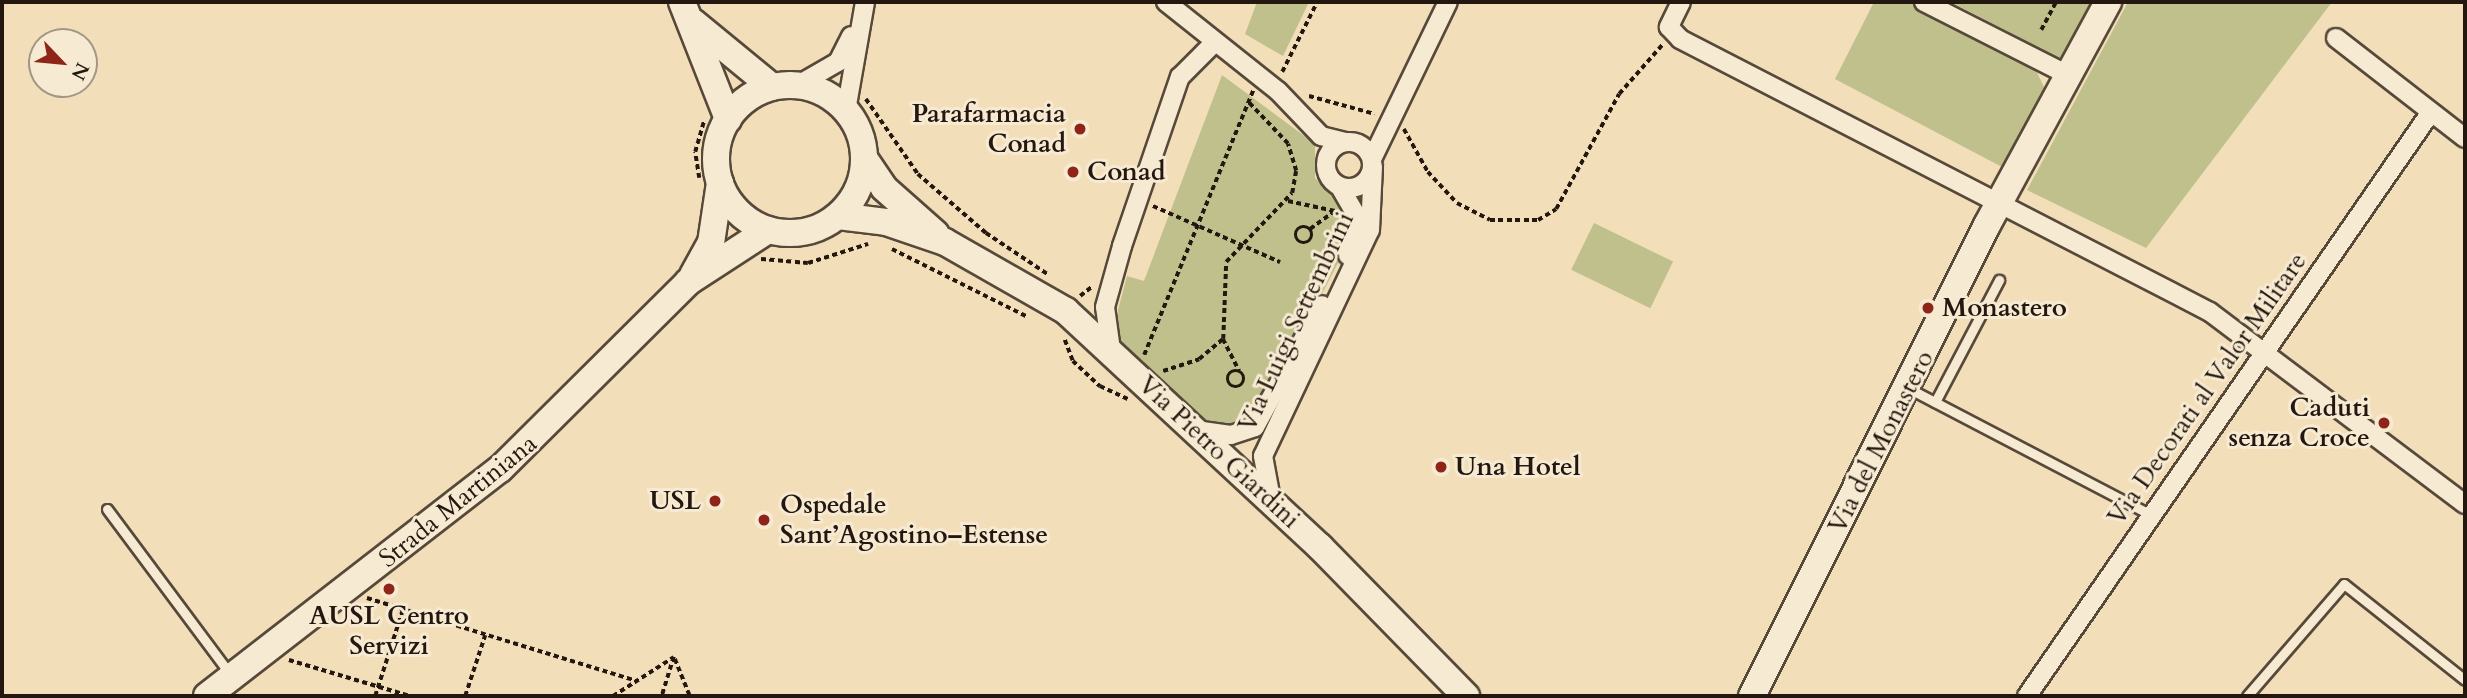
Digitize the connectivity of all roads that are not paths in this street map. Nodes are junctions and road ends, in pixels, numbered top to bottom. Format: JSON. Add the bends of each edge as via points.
{"nodes":[{"id":1,"x":1166,"y":2,"type":"edge"},
{"id":2,"x":1448,"y":2,"type":"edge"},
{"id":3,"x":1681,"y":2,"type":"edge"},
{"id":4,"x":1924,"y":2,"type":"edge"},
{"id":5,"x":2108,"y":2,"type":"edge"},
{"id":6,"x":864,"y":4,"type":"edge"},
{"id":7,"x":685,"y":10,"type":"edge"},
{"id":8,"x":2336,"y":38,"type":"dead end"},
{"id":9,"x":1220,"y":48,"type":"junction"},
{"id":10,"x":2068,"y":75,"type":"junction"},
{"id":11,"x":785,"y":86,"type":"junction"},
{"id":12,"x":1288,"y":107,"type":"junction"},
{"id":13,"x":846,"y":110,"type":"junction"},
{"id":14,"x":2431,"y":112,"type":"junction"},
{"id":15,"x":728,"y":119,"type":"junction"},
{"id":16,"x":1387,"y":123,"type":"junction"},
{"id":17,"x":1321,"y":136,"type":"junction"},
{"id":18,"x":2465,"y":138,"type":"edge"},
{"id":19,"x":1348,"y":142,"type":"junction"},
{"id":20,"x":864,"y":158,"type":"junction"},
{"id":21,"x":1327,"y":159,"type":"junction"},
{"id":22,"x":1373,"y":162,"type":"junction"},
{"id":23,"x":710,"y":185,"type":"junction"},
{"id":24,"x":1340,"y":187,"type":"junction"},
{"id":25,"x":2001,"y":200,"type":"junction"},
{"id":26,"x":838,"y":216,"type":"junction"},
{"id":27,"x":768,"y":230,"type":"junction"},
{"id":28,"x":945,"y":242,"type":"junction"},
{"id":29,"x":1999,"y":281,"type":"dead end"},
{"id":30,"x":688,"y":282,"type":"junction"},
{"id":31,"x":2265,"y":351,"type":"junction"},
{"id":32,"x":1115,"y":356,"type":"junction"},
{"id":33,"x":1908,"y":388,"type":"junction"},
{"id":34,"x":1935,"y":402,"type":"junction"},
{"id":35,"x":1195,"y":430,"type":"junction"},
{"id":36,"x":1271,"y":499,"type":"junction"},
{"id":37,"x":2465,"y":504,"type":"edge"},
{"id":38,"x":107,"y":509,"type":"dead end"},
{"id":39,"x":2151,"y":516,"type":"junction"},
{"id":40,"x":233,"y":678,"type":"junction"},
{"id":41,"x":2465,"y":680,"type":"edge"},
{"id":42,"x":207,"y":696,"type":"edge"},
{"id":43,"x":1466,"y":696,"type":"edge"},
{"id":44,"x":1752,"y":696,"type":"edge"},
{"id":45,"x":2027,"y":696,"type":"edge"},
{"id":46,"x":2247,"y":696,"type":"edge"}],
"edges":[{"from":1,"to":9,"type":"street"},
{"from":2,"to":16,"type":"street","name":"Via Luigi Settembrini"},
{"from":3,"to":25,"type":"street","via":[[1669,27],[1674,33]]},
{"from":4,"to":10,"type":"street"},
{"from":5,"to":10,"type":"main road","name":"Via del Monastero"},
{"from":6,"to":11,"type":"street","via":[[838,62]]},
{"from":6,"to":13,"type":"street"},
{"from":7,"to":11,"type":"main road"},
{"from":7,"to":15,"type":"main road"},
{"from":8,"to":14,"type":"street"},
{"from":9,"to":12,"type":"street","via":[[1278,91]]},
{"from":9,"to":12,"type":"street","via":[[1252,94]]},
{"from":9,"to":32,"type":"street","via":[[1180,77],[1138,200],[1108,291],[1104,322]]},
{"from":10,"to":25,"type":"main road","name":"Via del Monastero"},
{"from":11,"to":13,"type":"main road","via":[[823,93]]},
{"from":11,"to":15,"type":"main road","via":[[745,100]]},
{"from":12,"to":17,"type":"street"},
{"from":13,"to":20,"type":"main road","name":"Via Pietro Giardini"},
{"from":14,"to":18,"type":"street"},
{"from":14,"to":31,"type":"street","name":"Via Decorati al Valor Militare"},
{"from":15,"to":23,"type":"main road","via":[[718,142]]},
{"from":16,"to":19,"type":"street"},
{"from":16,"to":22,"type":"street","name":"Via Luigi Settembrini"},
{"from":17,"to":19,"type":"street"},
{"from":17,"to":21,"type":"street"},
{"from":19,"to":21,"type":"street"},
{"from":19,"to":22,"type":"street"},
{"from":20,"to":26,"type":"main road","via":[[859,186]]},
{"from":20,"to":28,"type":"main road","name":"Via Pietro Giardini","via":[[884,188]]},
{"from":21,"to":24,"type":"street","via":[[1330,178]]},
{"from":22,"to":24,"type":"street","via":[[1362,185]]},
{"from":22,"to":36,"type":"street","name":"Via Luigi Settembrini","via":[[1370,230],[1264,456]]},
{"from":23,"to":27,"type":"main road","via":[[739,213]]},
{"from":23,"to":30,"type":"main road","name":"Strada Martiniana","via":[[711,243]]},
{"from":24,"to":35,"type":"street","name":"Via Luigi Settembrini","via":[[1355,214],[1345,260],[1262,419],[1231,435]]},
{"from":25,"to":31,"type":"street","via":[[2210,312]]},
{"from":25,"to":33,"type":"main road","name":"Via del Monastero"},
{"from":26,"to":27,"type":"main road","name":"Via Pietro Giardini","via":[[793,233]]},
{"from":26,"to":28,"type":"main road","name":"Via Pietro Giardini","via":[[886,222]]},
{"from":27,"to":30,"type":"main road","name":"Strada Martiniana"},
{"from":28,"to":32,"type":"main road","name":"Via Pietro Giardini","via":[[1066,311]]},
{"from":29,"to":34,"type":"lane"},
{"from":30,"to":40,"type":"main road","name":"Strada Martiniana","via":[[500,469]]},
{"from":31,"to":37,"type":"street"},
{"from":31,"to":39,"type":"street","name":"Via Decorati al Valor Militare"},
{"from":32,"to":35,"type":"main road","name":"Via Pietro Giardini","via":[[1146,367]]},
{"from":33,"to":34,"type":"lane"},
{"from":33,"to":44,"type":"main road","name":"Via del Monastero"},
{"from":34,"to":39,"type":"lane"},
{"from":35,"to":36,"type":"main road","name":"Via Pietro Giardini"},
{"from":36,"to":43,"type":"main road","name":"Via Pietro Giardini"},
{"from":38,"to":40,"type":"lane"},
{"from":39,"to":45,"type":"street","name":"Via Decorati al Valor Militare"},
{"from":40,"to":42,"type":"main road","name":"Strada Martiniana"},
{"from":41,"to":46,"type":"lane","via":[[2344,584]]}]}
